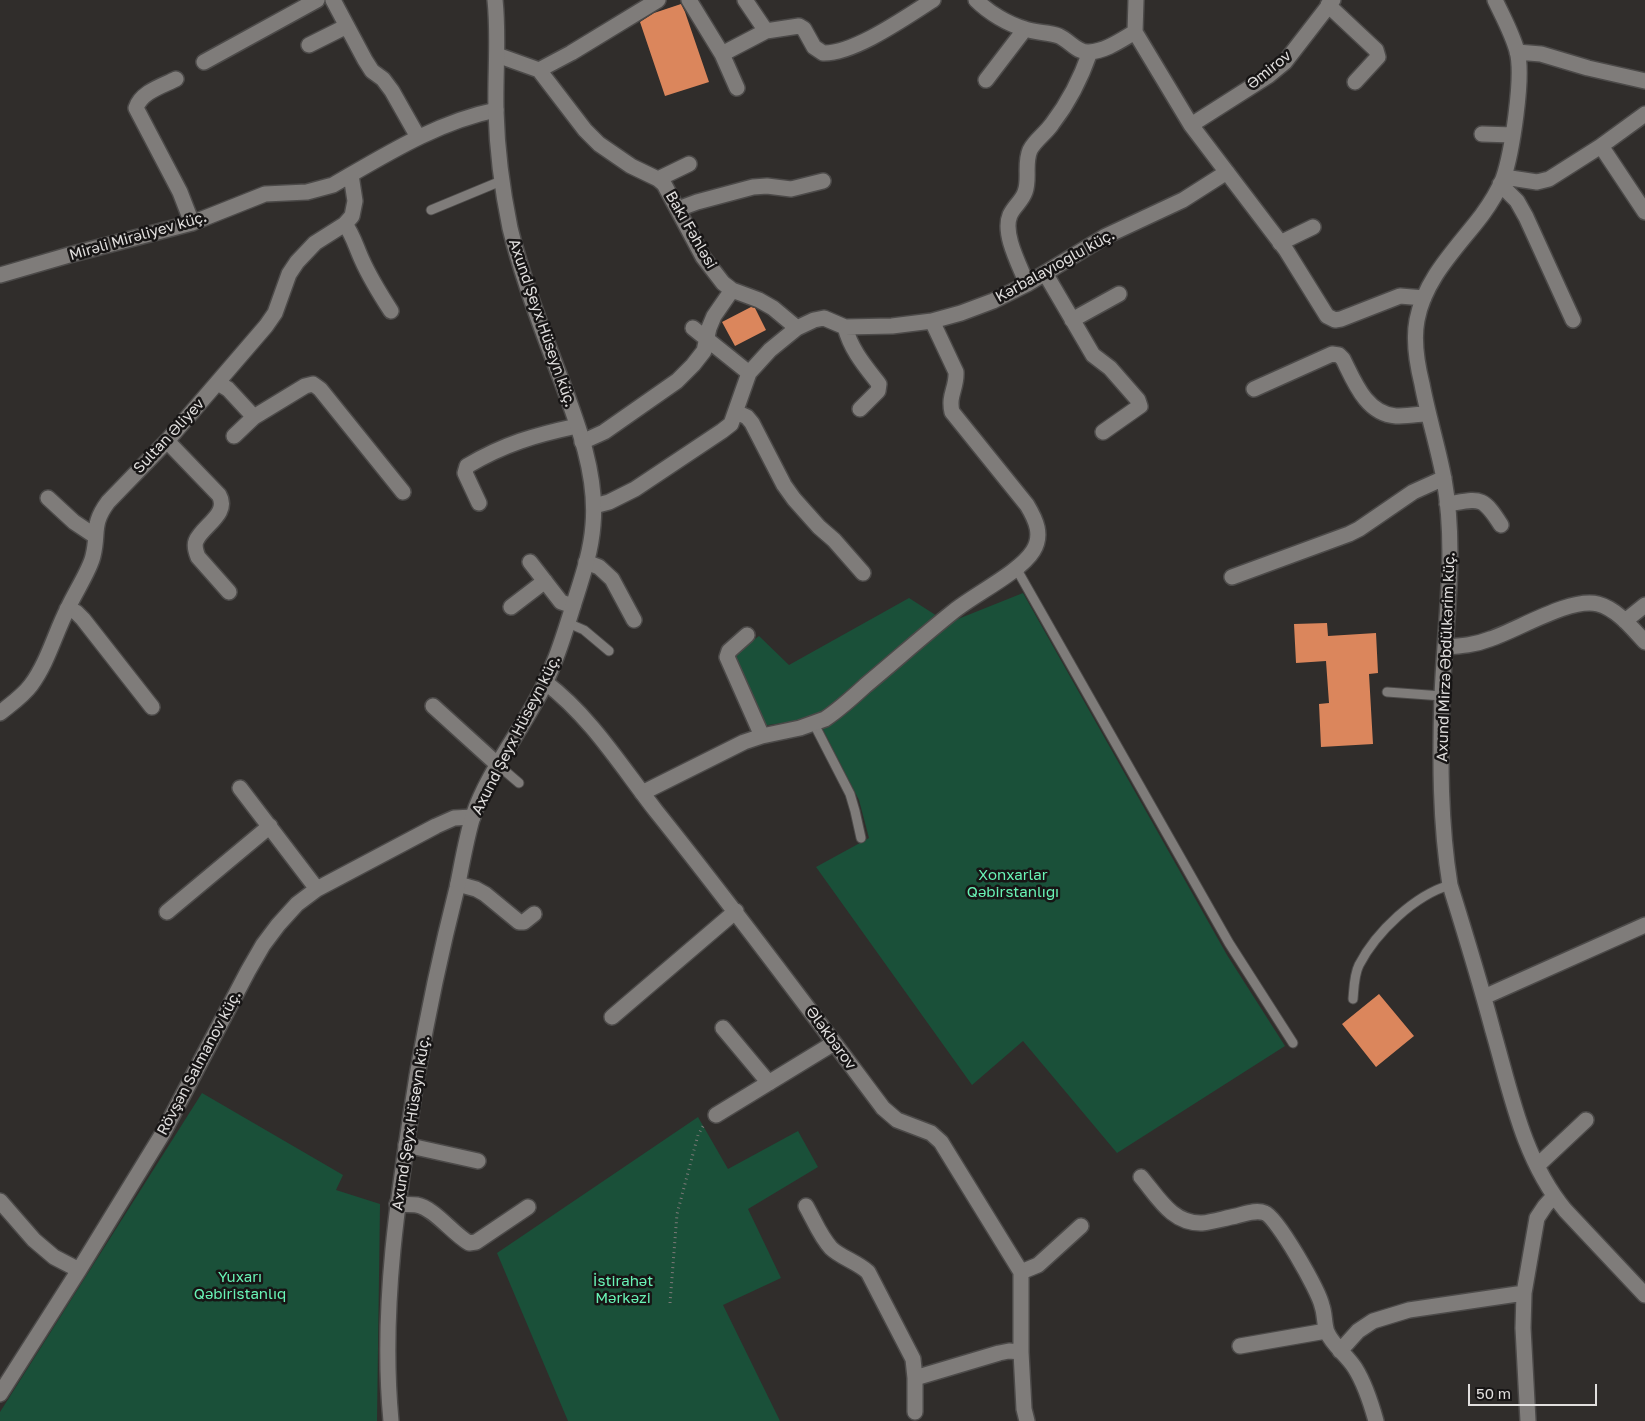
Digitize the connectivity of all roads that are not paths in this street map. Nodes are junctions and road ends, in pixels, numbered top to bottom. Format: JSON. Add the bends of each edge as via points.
{"nodes":[{"id":1,"x":317,"y":0,"type":"edge"},
{"id":2,"x":333,"y":0,"type":"edge"},
{"id":3,"x":495,"y":0,"type":"edge"},
{"id":4,"x":658,"y":0,"type":"edge"},
{"id":5,"x":689,"y":0,"type":"edge"},
{"id":6,"x":745,"y":0,"type":"edge"},
{"id":7,"x":933,"y":0,"type":"edge"},
{"id":8,"x":976,"y":0,"type":"edge"},
{"id":9,"x":1136,"y":0,"type":"edge"},
{"id":10,"x":1495,"y":0,"type":"edge"},
{"id":11,"x":1331,"y":2,"type":"edge"},
{"id":12,"x":347,"y":26,"type":"junction"},
{"id":13,"x":1025,"y":29,"type":"junction"},
{"id":14,"x":766,"y":31,"type":"junction"},
{"id":15,"x":1135,"y":32,"type":"junction"},
{"id":16,"x":309,"y":46,"type":"dead end"},
{"id":17,"x":1090,"y":52,"type":"junction"},
{"id":18,"x":1517,"y":52,"type":"junction"},
{"id":19,"x":722,"y":54,"type":"junction"},
{"id":20,"x":497,"y":55,"type":"junction"},
{"id":21,"x":204,"y":62,"type":"dead end"},
{"id":22,"x":539,"y":70,"type":"junction"},
{"id":23,"x":176,"y":79,"type":"dead end"},
{"id":24,"x":986,"y":80,"type":"dead end"},
{"id":25,"x":1645,"y":81,"type":"edge"},
{"id":26,"x":1355,"y":82,"type":"dead end"},
{"id":27,"x":737,"y":88,"type":"dead end"},
{"id":28,"x":496,"y":110,"type":"junction"},
{"id":29,"x":1645,"y":114,"type":"edge"},
{"id":30,"x":1191,"y":125,"type":"junction"},
{"id":31,"x":1482,"y":134,"type":"dead end"},
{"id":32,"x":1512,"y":135,"type":"junction"},
{"id":33,"x":418,"y":137,"type":"junction"},
{"id":34,"x":1601,"y":146,"type":"junction"},
{"id":35,"x":689,"y":164,"type":"dead end"},
{"id":36,"x":1227,"y":172,"type":"junction"},
{"id":37,"x":350,"y":175,"type":"junction"},
{"id":38,"x":658,"y":179,"type":"junction"},
{"id":39,"x":1502,"y":180,"type":"junction"},
{"id":40,"x":501,"y":181,"type":"junction"},
{"id":41,"x":823,"y":181,"type":"dead end"},
{"id":42,"x":678,"y":209,"type":"junction"},
{"id":43,"x":432,"y":210,"type":"dead end"},
{"id":44,"x":1645,"y":212,"type":"edge"},
{"id":45,"x":192,"y":223,"type":"junction"},
{"id":46,"x":346,"y":224,"type":"junction"},
{"id":47,"x":1314,"y":227,"type":"dead end"},
{"id":48,"x":1280,"y":243,"type":"junction"},
{"id":49,"x":1045,"y":273,"type":"junction"},
{"id":50,"x":0,"y":275,"type":"edge"},
{"id":51,"x":1027,"y":284,"type":"junction"},
{"id":52,"x":732,"y":290,"type":"junction"},
{"id":53,"x":1119,"y":294,"type":"dead end"},
{"id":54,"x":1424,"y":298,"type":"junction"},
{"id":55,"x":391,"y":311,"type":"dead end"},
{"id":56,"x":1072,"y":320,"type":"junction"},
{"id":57,"x":1573,"y":320,"type":"dead end"},
{"id":58,"x":932,"y":321,"type":"junction"},
{"id":59,"x":845,"y":327,"type":"junction"},
{"id":60,"x":693,"y":328,"type":"dead end"},
{"id":61,"x":797,"y":328,"type":"junction"},
{"id":62,"x":707,"y":339,"type":"junction"},
{"id":63,"x":749,"y":373,"type":"junction"},
{"id":64,"x":218,"y":383,"type":"junction"},
{"id":65,"x":1254,"y":389,"type":"dead end"},
{"id":66,"x":860,"y":409,"type":"dead end"},
{"id":67,"x":736,"y":412,"type":"junction"},
{"id":68,"x":1428,"y":414,"type":"junction"},
{"id":69,"x":254,"y":416,"type":"junction"},
{"id":70,"x":577,"y":426,"type":"junction"},
{"id":71,"x":1103,"y":432,"type":"dead end"},
{"id":72,"x":234,"y":436,"type":"dead end"},
{"id":73,"x":167,"y":441,"type":"junction"},
{"id":74,"x":582,"y":442,"type":"junction"},
{"id":75,"x":1444,"y":478,"type":"junction"},
{"id":76,"x":404,"y":492,"type":"dead end"},
{"id":77,"x":48,"y":498,"type":"dead end"},
{"id":78,"x":479,"y":503,"type":"dead end"},
{"id":79,"x":1447,"y":504,"type":"junction"},
{"id":80,"x":594,"y":506,"type":"junction"},
{"id":81,"x":1500,"y":525,"type":"dead end"},
{"id":82,"x":95,"y":536,"type":"junction"},
{"id":83,"x":530,"y":562,"type":"dead end"},
{"id":84,"x":586,"y":562,"type":"junction"},
{"id":85,"x":1016,"y":568,"type":"junction"},
{"id":86,"x":863,"y":573,"type":"dead end"},
{"id":87,"x":1232,"y":577,"type":"dead end"},
{"id":88,"x":545,"y":581,"type":"junction"},
{"id":89,"x":229,"y":592,"type":"dead end"},
{"id":90,"x":1645,"y":605,"type":"edge"},
{"id":91,"x":573,"y":606,"type":"junction"},
{"id":92,"x":511,"y":607,"type":"dead end"},
{"id":93,"x":67,"y":609,"type":"junction"},
{"id":94,"x":634,"y":620,"type":"dead end"},
{"id":95,"x":1625,"y":621,"type":"junction"},
{"id":96,"x":568,"y":623,"type":"junction"},
{"id":97,"x":747,"y":636,"type":"dead end"},
{"id":98,"x":1645,"y":642,"type":"edge"},
{"id":99,"x":1445,"y":647,"type":"junction"},
{"id":100,"x":610,"y":651,"type":"dead end"},
{"id":101,"x":545,"y":682,"type":"junction"},
{"id":102,"x":1387,"y":692,"type":"dead end"},
{"id":103,"x":1442,"y":696,"type":"junction"},
{"id":104,"x":433,"y":706,"type":"dead end"},
{"id":105,"x":152,"y":707,"type":"dead end"},
{"id":106,"x":0,"y":713,"type":"edge"},
{"id":107,"x":814,"y":724,"type":"junction"},
{"id":108,"x":762,"y":736,"type":"junction"},
{"id":109,"x":498,"y":765,"type":"junction"},
{"id":110,"x":519,"y":783,"type":"dead end"},
{"id":111,"x":240,"y":788,"type":"dead end"},
{"id":112,"x":642,"y":793,"type":"junction"},
{"id":113,"x":473,"y":817,"type":"junction"},
{"id":114,"x":270,"y":826,"type":"junction"},
{"id":115,"x":861,"y":838,"type":"dead end"},
{"id":116,"x":458,"y":884,"type":"junction"},
{"id":117,"x":1450,"y":885,"type":"junction"},
{"id":118,"x":317,"y":888,"type":"junction"},
{"id":119,"x":736,"y":911,"type":"junction"},
{"id":120,"x":167,"y":912,"type":"dead end"},
{"id":121,"x":534,"y":914,"type":"dead end"},
{"id":122,"x":1645,"y":925,"type":"edge"},
{"id":123,"x":1484,"y":998,"type":"junction"},
{"id":124,"x":1353,"y":999,"type":"dead end"},
{"id":125,"x":612,"y":1017,"type":"dead end"},
{"id":126,"x":723,"y":1028,"type":"dead end"},
{"id":127,"x":834,"y":1043,"type":"junction"},
{"id":128,"x":1293,"y":1043,"type":"dead end"},
{"id":129,"x":768,"y":1083,"type":"junction"},
{"id":130,"x":716,"y":1115,"type":"road end"},
{"id":131,"x":1586,"y":1120,"type":"dead end"},
{"id":132,"x":406,"y":1145,"type":"junction"},
{"id":133,"x":478,"y":1161,"type":"dead end"},
{"id":134,"x":1537,"y":1166,"type":"junction"},
{"id":135,"x":1141,"y":1177,"type":"dead end"},
{"id":136,"x":1554,"y":1196,"type":"junction"},
{"id":137,"x":0,"y":1201,"type":"edge"},
{"id":138,"x":397,"y":1204,"type":"junction"},
{"id":139,"x":528,"y":1206,"type":"dead end"},
{"id":140,"x":806,"y":1206,"type":"dead end"},
{"id":141,"x":1081,"y":1226,"type":"dead end"},
{"id":142,"x":79,"y":1270,"type":"junction"},
{"id":143,"x":1021,"y":1272,"type":"junction"},
{"id":144,"x":1524,"y":1293,"type":"junction"},
{"id":145,"x":1645,"y":1295,"type":"edge"},
{"id":146,"x":1326,"y":1331,"type":"junction"},
{"id":147,"x":1240,"y":1346,"type":"dead end"},
{"id":148,"x":1340,"y":1351,"type":"junction"},
{"id":149,"x":1021,"y":1352,"type":"junction"},
{"id":150,"x":915,"y":1378,"type":"junction"},
{"id":151,"x":0,"y":1394,"type":"edge"},
{"id":152,"x":915,"y":1412,"type":"dead end"},
{"id":153,"x":391,"y":1421,"type":"edge"},
{"id":154,"x":1027,"y":1421,"type":"edge"},
{"id":155,"x":1376,"y":1421,"type":"edge"},
{"id":156,"x":1528,"y":1421,"type":"edge"}],
"edges":[{"from":1,"to":21,"type":"street"},
{"from":2,"to":12,"type":"street"},
{"from":3,"to":20,"type":"street","name":"Axund Şeyx Hüseyn küç."},
{"from":4,"to":22,"type":"street"},
{"from":5,"to":19,"type":"street"},
{"from":6,"to":14,"type":"street"},
{"from":7,"to":14,"type":"street","via":[[870,38],[831,53],[822,53],[814,47],[799,26]]},
{"from":8,"to":13,"type":"street","via":[[1003,20]]},
{"from":9,"to":15,"type":"street"},
{"from":10,"to":18,"type":"street","name":"Axund Mirzə Əbdülkərim küç."},
{"from":11,"to":26,"type":"street","via":[[1376,50],[1378,57]]},
{"from":11,"to":30,"type":"street","name":"Əmirov","via":[[1285,62]]},
{"from":12,"to":16,"type":"street"},
{"from":12,"to":33,"type":"street","via":[[364,60],[392,91]]},
{"from":13,"to":17,"type":"street","via":[[1059,36],[1081,52]]},
{"from":13,"to":24,"type":"street"},
{"from":14,"to":19,"type":"street"},
{"from":15,"to":17,"type":"street","via":[[1106,48]]},
{"from":15,"to":30,"type":"street"},
{"from":17,"to":51,"type":"street","via":[[1070,97],[1030,150],[1025,192],[1010,216],[1011,244]]},
{"from":18,"to":25,"type":"street","via":[[1541,54]]},
{"from":18,"to":32,"type":"street","name":"Axund Mirzə Əbdülkərim küç.","via":[[1520,64]]},
{"from":19,"to":27,"type":"street"},
{"from":20,"to":22,"type":"street"},
{"from":20,"to":28,"type":"street","name":"Axund Şeyx Hüseyn küç."},
{"from":22,"to":38,"type":"street","name":"Bakı Fəhləsi","via":[[599,144],[631,166]]},
{"from":23,"to":45,"type":"street","via":[[145,94],[136,108],[180,192]]},
{"from":28,"to":33,"type":"street","name":"Mirəli Mirəliyev küç.","via":[[472,115]]},
{"from":28,"to":40,"type":"street","name":"Axund Şeyx Hüseyn küç."},
{"from":29,"to":34,"type":"street"},
{"from":30,"to":36,"type":"street"},
{"from":31,"to":32,"type":"street"},
{"from":32,"to":39,"type":"street","name":"Axund Mirzə Əbdülkərim küç."},
{"from":33,"to":37,"type":"street","name":"Mirəli Mirəliyev küç."},
{"from":34,"to":39,"type":"street","via":[[1549,179],[1536,182]]},
{"from":34,"to":44,"type":"street"},
{"from":35,"to":38,"type":"street"},
{"from":36,"to":48,"type":"street"},
{"from":36,"to":49,"type":"street","name":"Kərbalayıoğlu küç.","via":[[1177,203],[1106,236]]},
{"from":37,"to":45,"type":"street","name":"Mirəli Mirəliyev küç.","via":[[333,185],[307,192],[265,194]]},
{"from":37,"to":46,"type":"street","via":[[355,201],[352,216]]},
{"from":38,"to":42,"type":"street","name":"Bakı Fəhləsi"},
{"from":39,"to":54,"type":"street","name":"Axund Mirzə Əbdülkərim küç.","via":[[1481,215],[1436,274]]},
{"from":39,"to":57,"type":"street","via":[[1526,218]]},
{"from":40,"to":43,"type":"lane"},
{"from":40,"to":70,"type":"street","name":"Axund Şeyx Hüseyn küç.","via":[[521,267]]},
{"from":41,"to":42,"type":"street","via":[[791,189],[753,186]]},
{"from":42,"to":52,"type":"street","name":"Bakı Fəhləsi","via":[[704,257]]},
{"from":45,"to":50,"type":"street","name":"Mirəli Mirəliyev küç."},
{"from":46,"to":55,"type":"street","via":[[374,284]]},
{"from":46,"to":64,"type":"street","name":"Sultan Əliyev","via":[[315,243],[297,262],[271,320]]},
{"from":47,"to":48,"type":"street"},
{"from":48,"to":54,"type":"street","via":[[1327,316],[1335,320],[1400,296]]},
{"from":49,"to":51,"type":"street","name":"Kərbalayıoğlu küç."},
{"from":49,"to":56,"type":"street"},
{"from":51,"to":58,"type":"street","name":"Kərbalayıoğlu küç.","via":[[993,301]]},
{"from":52,"to":61,"type":"street","name":"Bakı Fəhləsi","via":[[773,308]]},
{"from":52,"to":62,"type":"street","via":[[714,316]]},
{"from":53,"to":56,"type":"street"},
{"from":54,"to":68,"type":"street","name":"Axund Mirzə Əbdülkərim küç.","via":[[1415,341]]},
{"from":56,"to":71,"type":"street","via":[[1093,355],[1110,368],[1140,406]]},
{"from":58,"to":59,"type":"street","name":"Kərbalayıoğlu küç."},
{"from":58,"to":85,"type":"street","via":[[956,372],[957,380],[950,401],[952,412],[1034,517],[1037,543],[1027,559]]},
{"from":59,"to":61,"type":"street","name":"Kərbalayıoğlu küç.","via":[[824,318]]},
{"from":59,"to":66,"type":"street","via":[[854,352],[879,384],[878,391]]},
{"from":60,"to":62,"type":"street"},
{"from":61,"to":63,"type":"street","name":"Kərbalayıoğlu küç."},
{"from":62,"to":63,"type":"street"},
{"from":62,"to":74,"type":"street","via":[[704,351],[677,380],[604,432]]},
{"from":63,"to":67,"type":"street","name":"Kərbalayıoğlu küç."},
{"from":64,"to":69,"type":"street"},
{"from":64,"to":73,"type":"street","name":"Sultan Əliyev"},
{"from":65,"to":68,"type":"street","via":[[1332,354],[1339,355],[1360,392],[1373,407],[1395,416]]},
{"from":67,"to":80,"type":"street","name":"Kərbalayıoğlu küç.","via":[[731,424],[708,441],[635,489]]},
{"from":67,"to":86,"type":"street","via":[[752,423],[784,485],[800,507]]},
{"from":68,"to":75,"type":"street","name":"Axund Mirzə Əbdülkərim küç."},
{"from":69,"to":72,"type":"street"},
{"from":69,"to":76,"type":"street","via":[[313,384],[320,388]]},
{"from":70,"to":74,"type":"street","name":"Axund Şeyx Hüseyn küç."},
{"from":70,"to":78,"type":"street","via":[[518,441],[467,466],[465,473]]},
{"from":73,"to":82,"type":"street","name":"Sultan Əliyev","via":[[108,502],[96,520]]},
{"from":73,"to":89,"type":"street","via":[[220,495],[223,502],[222,509],[196,542],[195,550]]},
{"from":74,"to":80,"type":"street","name":"Axund Şeyx Hüseyn küç."},
{"from":75,"to":79,"type":"street","name":"Axund Mirzə Əbdülkərim küç."},
{"from":75,"to":87,"type":"street","via":[[1413,492],[1343,537]]},
{"from":77,"to":82,"type":"street"},
{"from":79,"to":81,"type":"street","via":[[1481,501],[1490,508]]},
{"from":79,"to":99,"type":"street","name":"Axund Mirzə Əbdülkərim küç.","via":[[1450,555]]},
{"from":80,"to":84,"type":"street","name":"Axund Şeyx Hüseyn küç."},
{"from":82,"to":93,"type":"street","name":"Sultan Əliyev","via":[[93,558]]},
{"from":83,"to":88,"type":"street"},
{"from":84,"to":91,"type":"street","name":"Axund Şeyx Hüseyn küç."},
{"from":84,"to":94,"type":"street","via":[[599,567],[612,579]]},
{"from":85,"to":107,"type":"street","via":[[954,611],[835,712]]},
{"from":85,"to":128,"type":"lane","via":[[1229,942]]},
{"from":88,"to":91,"type":"street","via":[[561,602]]},
{"from":88,"to":92,"type":"street"},
{"from":90,"to":95,"type":"street"},
{"from":91,"to":96,"type":"street","name":"Axund Şeyx Hüseyn küç."},
{"from":93,"to":105,"type":"street","via":[[83,618]]},
{"from":93,"to":106,"type":"street","name":"Sultan Əliyev","via":[[32,684]]},
{"from":95,"to":98,"type":"street"},
{"from":95,"to":99,"type":"street","via":[[1598,604],[1586,603],[1569,606],[1491,639],[1467,646]]},
{"from":96,"to":100,"type":"lane","via":[[584,630]]},
{"from":96,"to":101,"type":"street","name":"Axund Şeyx Hüseyn küç."},
{"from":97,"to":108,"type":"street","via":[[728,651],[727,658]]},
{"from":99,"to":103,"type":"street","name":"Axund Mirzə Əbdülkərim küç."},
{"from":101,"to":109,"type":"street","name":"Axund Şeyx Hüseyn küç."},
{"from":101,"to":112,"type":"street","name":"Ələkbərov","via":[[590,724]]},
{"from":102,"to":103,"type":"lane"},
{"from":103,"to":117,"type":"street","name":"Axund Mirzə Əbdülkərim küç.","via":[[1442,808]]},
{"from":104,"to":109,"type":"street"},
{"from":107,"to":108,"type":"street"},
{"from":107,"to":115,"type":"lane","via":[[850,794]]},
{"from":108,"to":112,"type":"street"},
{"from":109,"to":110,"type":"lane"},
{"from":109,"to":113,"type":"street","name":"Axund Şeyx Hüseyn küç."},
{"from":111,"to":114,"type":"street"},
{"from":112,"to":119,"type":"street","name":"Ələkbərov"},
{"from":113,"to":116,"type":"street","name":"Axund Şeyx Hüseyn küç."},
{"from":113,"to":118,"type":"street","name":"Rövşən Salmanov küç.","via":[[454,818],[436,826]]},
{"from":114,"to":118,"type":"street"},
{"from":114,"to":120,"type":"street"},
{"from":116,"to":121,"type":"street","via":[[485,894],[518,922],[524,922]]},
{"from":116,"to":132,"type":"street","name":"Axund Şeyx Hüseyn küç.","via":[[426,1020]]},
{"from":117,"to":123,"type":"street","name":"Axund Mirzə Əbdülkərim küç."},
{"from":117,"to":124,"type":"lane","via":[[1426,894],[1386,928],[1359,966]]},
{"from":118,"to":142,"type":"street","name":"Rövşən Salmanov küç.","via":[[297,904],[263,945],[163,1133]]},
{"from":119,"to":125,"type":"street"},
{"from":119,"to":127,"type":"street","name":"Ələkbərov"},
{"from":122,"to":123,"type":"street"},
{"from":123,"to":134,"type":"street","name":"Axund Mirzə Əbdülkərim küç.","via":[[1522,1133]]},
{"from":126,"to":129,"type":"street"},
{"from":127,"to":129,"type":"street"},
{"from":127,"to":143,"type":"street","name":"Ələkbərov","via":[[883,1108],[897,1120],[931,1133],[941,1142]]},
{"from":129,"to":130,"type":"street"},
{"from":131,"to":134,"type":"street"},
{"from":132,"to":133,"type":"street"},
{"from":132,"to":138,"type":"street","name":"Axund Şeyx Hüseyn küç."},
{"from":134,"to":136,"type":"street","name":"Axund Mirzə Əbdülkərim küç."},
{"from":135,"to":146,"type":"street","via":[[1167,1209],[1190,1222],[1204,1223],[1258,1211],[1268,1213],[1314,1286],[1322,1305]]},
{"from":136,"to":144,"type":"street","via":[[1537,1218]]},
{"from":136,"to":145,"type":"street","name":"Axund Mirzə Əbdülkərim küç."},
{"from":137,"to":142,"type":"street","via":[[34,1240]]},
{"from":138,"to":139,"type":"street","via":[[428,1209],[469,1243],[476,1242]]},
{"from":138,"to":153,"type":"street","name":"Axund Şeyx Hüseyn küç.","via":[[389,1300]]},
{"from":140,"to":150,"type":"street","via":[[832,1249],[868,1272],[913,1359]]},
{"from":141,"to":143,"type":"street","via":[[1038,1264]]},
{"from":142,"to":151,"type":"street","name":"Rövşən Salmanov küç."},
{"from":143,"to":149,"type":"street"},
{"from":144,"to":148,"type":"street","via":[[1408,1310],[1373,1321],[1358,1331]]},
{"from":144,"to":156,"type":"street"},
{"from":146,"to":147,"type":"street"},
{"from":146,"to":148,"type":"street"},
{"from":148,"to":155,"type":"street","via":[[1355,1367]]},
{"from":149,"to":150,"type":"street","via":[[999,1353]]},
{"from":149,"to":154,"type":"street"},
{"from":150,"to":152,"type":"street"}]}
